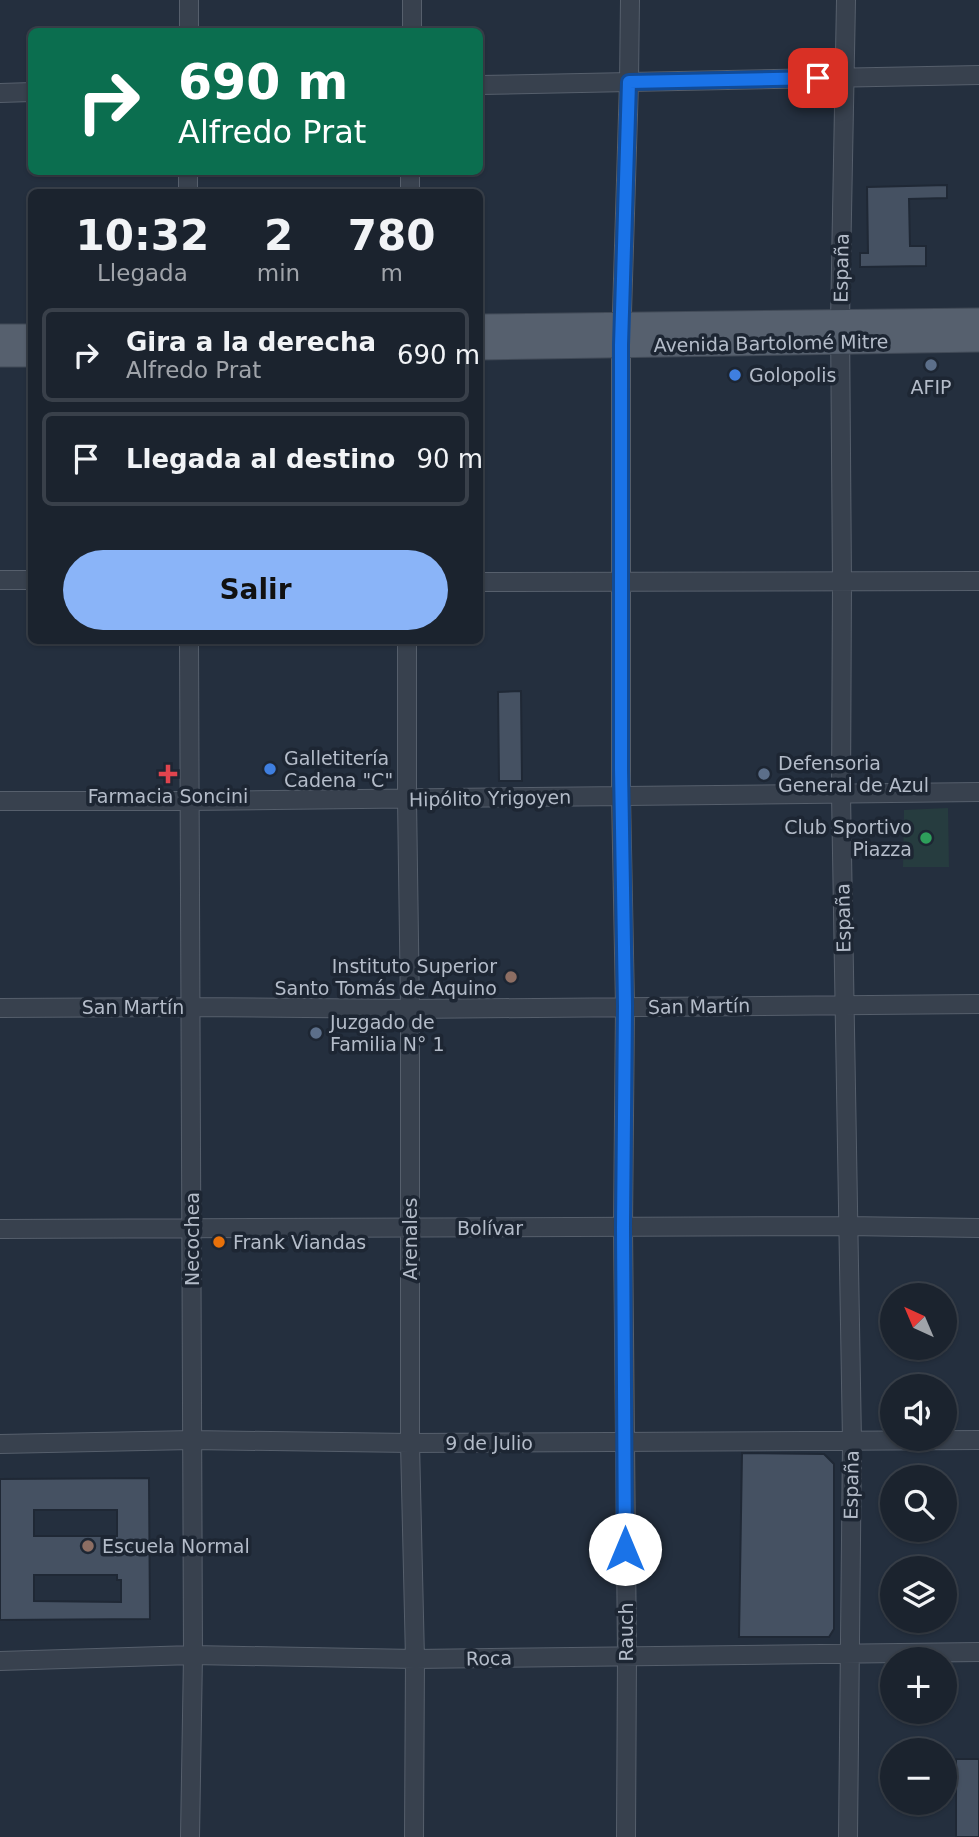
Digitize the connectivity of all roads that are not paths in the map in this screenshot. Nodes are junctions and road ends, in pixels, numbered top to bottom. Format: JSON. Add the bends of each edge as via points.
{"nodes":[{"id":1,"x":189,"y":0,"type":"edge"},
{"id":2,"x":412,"y":0,"type":"edge"},
{"id":3,"x":630,"y":0,"type":"edge"},
{"id":4,"x":846,"y":0,"type":"edge"},
{"id":5,"x":188,"y":28,"type":"edge"},
{"id":6,"x":412,"y":28,"type":"edge"},
{"id":7,"x":979,"y":75,"type":"edge"},
{"id":8,"x":845,"y":77,"type":"junction"},
{"id":9,"x":629,"y":82,"type":"junction"},
{"id":10,"x":483,"y":85,"type":"edge"},
{"id":11,"x":28,"y":92,"type":"edge"},
{"id":12,"x":0,"y":93,"type":"edge"},
{"id":13,"x":979,"y":320,"type":"edge"},
{"id":14,"x":483,"y":326,"type":"edge"},
{"id":15,"x":840,"y":332,"type":"junction"},
{"id":16,"x":621,"y":335,"type":"junction"},
{"id":17,"x":0,"y":336,"type":"edge"},
{"id":18,"x":28,"y":336,"type":"edge"},
{"id":19,"x":979,"y":340,"type":"edge"},
{"id":20,"x":483,"y":348,"type":"edge"},
{"id":21,"x":0,"y":355,"type":"edge"},
{"id":22,"x":28,"y":355,"type":"edge"},
{"id":23,"x":0,"y":580,"type":"edge"},
{"id":24,"x":28,"y":580,"type":"edge"},
{"id":25,"x":979,"y":581,"type":"edge"},
{"id":26,"x":483,"y":582,"type":"edge"},
{"id":27,"x":621,"y":582,"type":"junction"},
{"id":28,"x":842,"y":582,"type":"junction"},
{"id":29,"x":189,"y":644,"type":"edge"},
{"id":30,"x":407,"y":644,"type":"edge"},
{"id":31,"x":979,"y":793,"type":"edge"},
{"id":32,"x":841,"y":794,"type":"junction"},
{"id":33,"x":621,"y":795,"type":"junction"},
{"id":34,"x":407,"y":799,"type":"junction"},
{"id":35,"x":0,"y":801,"type":"edge"},
{"id":36,"x":188,"y":801,"type":"junction"},
{"id":37,"x":845,"y":1004,"type":"junction"},
{"id":38,"x":979,"y":1004,"type":"edge"},
{"id":39,"x":625,"y":1006,"type":"junction"},
{"id":40,"x":191,"y":1007,"type":"junction"},
{"id":41,"x":0,"y":1008,"type":"edge"},
{"id":42,"x":410,"y":1009,"type":"junction"},
{"id":43,"x":847,"y":1226,"type":"junction"},
{"id":44,"x":623,"y":1227,"type":"junction"},
{"id":45,"x":979,"y":1227,"type":"edge"},
{"id":46,"x":410,"y":1228,"type":"junction"},
{"id":47,"x":0,"y":1229,"type":"edge"},
{"id":48,"x":192,"y":1229,"type":"junction"},
{"id":49,"x":192,"y":1440,"type":"junction"},
{"id":50,"x":979,"y":1440,"type":"edge"},
{"id":51,"x":624,"y":1442,"type":"junction"},
{"id":52,"x":852,"y":1442,"type":"junction"},
{"id":53,"x":410,"y":1443,"type":"junction"},
{"id":54,"x":0,"y":1444,"type":"edge"},
{"id":55,"x":849,"y":1652,"type":"junction"},
{"id":56,"x":979,"y":1652,"type":"edge"},
{"id":57,"x":193,"y":1655,"type":"junction"},
{"id":58,"x":626,"y":1656,"type":"junction"},
{"id":59,"x":415,"y":1659,"type":"junction"},
{"id":60,"x":0,"y":1661,"type":"edge"},
{"id":61,"x":190,"y":1837,"type":"edge"},
{"id":62,"x":414,"y":1837,"type":"edge"},
{"id":63,"x":626,"y":1837,"type":"edge"},
{"id":64,"x":848,"y":1837,"type":"edge"}],
"edges":[{"from":1,"to":5,"type":"street"},
{"from":2,"to":6,"type":"street"},
{"from":3,"to":9,"type":"street","name":"Rauch"},
{"from":4,"to":8,"type":"street","name":"España"},
{"from":7,"to":8,"type":"street"},
{"from":8,"to":9,"type":"street"},
{"from":8,"to":15,"type":"street","name":"España"},
{"from":9,"to":10,"type":"street"},
{"from":9,"to":16,"type":"street","name":"Rauch"},
{"from":11,"to":12,"type":"street"},
{"from":13,"to":15,"type":"main road","name":"Avenida Bartolomé Mitre"},
{"from":14,"to":16,"type":"main road","name":"Avenida Bartolomé Mitre"},
{"from":15,"to":16,"type":"main road","name":"Avenida Bartolomé Mitre"},
{"from":15,"to":19,"type":"main road","name":"Avenida Bartolomé Mitre"},
{"from":15,"to":28,"type":"street","name":"España"},
{"from":16,"to":20,"type":"main road","name":"Avenida Bartolomé Mitre"},
{"from":16,"to":27,"type":"street","name":"Rauch"},
{"from":17,"to":18,"type":"main road"},
{"from":21,"to":22,"type":"main road"},
{"from":23,"to":24,"type":"street"},
{"from":25,"to":28,"type":"street"},
{"from":26,"to":27,"type":"street"},
{"from":27,"to":28,"type":"street"},
{"from":27,"to":33,"type":"street","name":"Rauch"},
{"from":28,"to":32,"type":"street","name":"España"},
{"from":29,"to":36,"type":"street","name":"Necochea"},
{"from":30,"to":34,"type":"street","name":"Arenales"},
{"from":31,"to":32,"type":"street","name":"Hipólito Yrigoyen"},
{"from":32,"to":33,"type":"street","name":"Hipólito Yrigoyen"},
{"from":32,"to":37,"type":"street","name":"España"},
{"from":33,"to":34,"type":"street","name":"Hipólito Yrigoyen"},
{"from":33,"to":39,"type":"street","name":"Rauch"},
{"from":34,"to":36,"type":"street","name":"Hipólito Yrigoyen"},
{"from":34,"to":42,"type":"street","name":"Arenales"},
{"from":35,"to":36,"type":"street","name":"Hipólito Yrigoyen"},
{"from":36,"to":40,"type":"street","name":"Necochea"},
{"from":37,"to":38,"type":"street","name":"San Martín"},
{"from":37,"to":39,"type":"street","name":"San Martín"},
{"from":37,"to":43,"type":"street","name":"España"},
{"from":39,"to":42,"type":"street","name":"San Martín"},
{"from":39,"to":44,"type":"street","name":"Rauch"},
{"from":40,"to":41,"type":"street","name":"San Martín"},
{"from":40,"to":42,"type":"street","name":"San Martín"},
{"from":40,"to":48,"type":"street","name":"Necochea"},
{"from":42,"to":46,"type":"street","name":"Arenales"},
{"from":43,"to":44,"type":"street","name":"Bolívar"},
{"from":43,"to":45,"type":"street","name":"Bolívar"},
{"from":43,"to":52,"type":"street","name":"España"},
{"from":44,"to":46,"type":"street","name":"Bolívar"},
{"from":44,"to":51,"type":"street","name":"Rauch"},
{"from":46,"to":48,"type":"street","name":"Bolívar"},
{"from":46,"to":53,"type":"street","name":"Arenales"},
{"from":47,"to":48,"type":"street","name":"Bolívar"},
{"from":48,"to":49,"type":"street","name":"Necochea"},
{"from":49,"to":53,"type":"street","name":"9 de Julio"},
{"from":49,"to":54,"type":"street","name":"9 de Julio"},
{"from":49,"to":57,"type":"street","name":"Necochea"},
{"from":50,"to":52,"type":"street","name":"9 de Julio"},
{"from":51,"to":52,"type":"street","name":"9 de Julio"},
{"from":51,"to":53,"type":"street","name":"9 de Julio"},
{"from":51,"to":58,"type":"street","name":"Rauch"},
{"from":52,"to":55,"type":"street","name":"España"},
{"from":53,"to":59,"type":"street","name":"Arenales"},
{"from":55,"to":56,"type":"street","name":"Roca"},
{"from":55,"to":58,"type":"street","name":"Roca"},
{"from":55,"to":64,"type":"street","name":"España"},
{"from":57,"to":59,"type":"street","name":"Roca"},
{"from":57,"to":60,"type":"street","name":"Roca"},
{"from":57,"to":61,"type":"street","name":"Necochea"},
{"from":58,"to":59,"type":"street","name":"Roca"},
{"from":58,"to":63,"type":"street","name":"Rauch"},
{"from":59,"to":62,"type":"street","name":"Arenales"}]}
